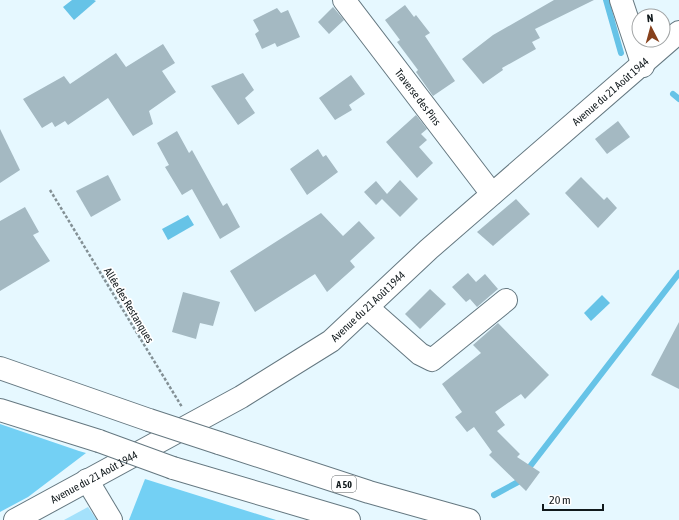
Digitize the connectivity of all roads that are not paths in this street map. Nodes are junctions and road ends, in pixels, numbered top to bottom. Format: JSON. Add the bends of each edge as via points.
{"nodes":[{"id":1,"x":344,"y":0,"type":"edge"},
{"id":2,"x":621,"y":0,"type":"edge"},
{"id":3,"x":679,"y":32,"type":"edge"},
{"id":4,"x":643,"y":66,"type":"junction"},
{"id":5,"x":492,"y":194,"type":"junction"},
{"id":6,"x":506,"y":300,"type":"dead end"},
{"id":7,"x":368,"y":308,"type":"junction"},
{"id":8,"x":0,"y":368,"type":"edge"},
{"id":9,"x":0,"y":410,"type":"edge"},
{"id":10,"x":88,"y":480,"type":"junction"},
{"id":11,"x":14,"y":520,"type":"edge"},
{"id":12,"x":112,"y":520,"type":"edge"},
{"id":13,"x":349,"y":520,"type":"edge"},
{"id":14,"x":469,"y":520,"type":"edge"}],
"edges":[{"from":1,"to":5,"type":"main road","name":"Traverse des Pins"},
{"from":2,"to":4,"type":"main road"},
{"from":3,"to":4,"type":"main road","name":"Avenue du 21 Août 1944"},
{"from":4,"to":5,"type":"main road","name":"Avenue du 21 Août 1944"},
{"from":5,"to":7,"type":"main road","name":"Avenue du 21 Août 1944","via":[[429,249]]},
{"from":6,"to":7,"type":"main road","via":[[432,360],[420,354]]},
{"from":7,"to":10,"type":"main road","name":"Avenue du 21 Août 1944","via":[[331,341],[241,397]]},
{"from":8,"to":14,"type":"main road","number":"A 50","bridge":true,"via":[[369,492]]},
{"from":9,"to":13,"type":"main road","bridge":true,"via":[[99,441],[173,468]]},
{"from":10,"to":11,"type":"main road","name":"Avenue du 21 Août 1944"},
{"from":10,"to":12,"type":"main road"}]}
